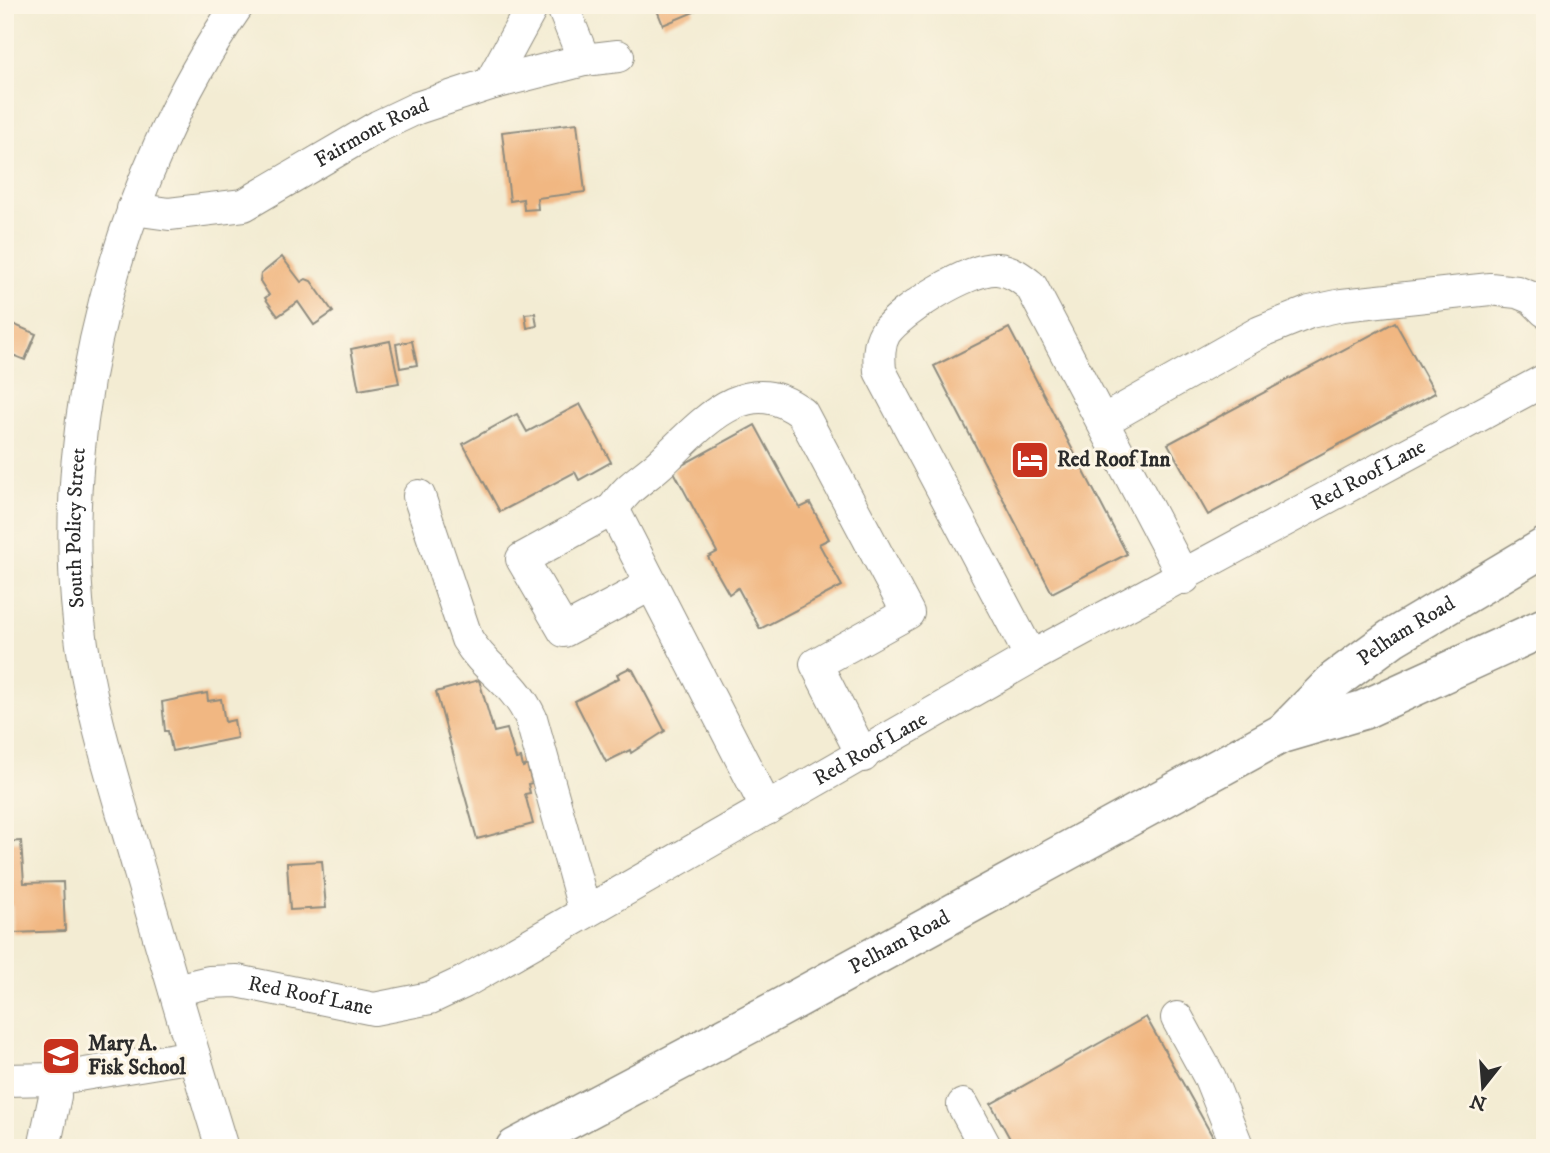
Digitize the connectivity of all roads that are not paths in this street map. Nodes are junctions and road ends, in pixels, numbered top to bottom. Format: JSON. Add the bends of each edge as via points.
{"nodes":[{"id":1,"x":238,"y":5,"type":"edge"},
{"id":2,"x":533,"y":5,"type":"edge"},
{"id":3,"x":562,"y":5,"type":"edge"},
{"id":4,"x":618,"y":56,"type":"dead end"},
{"id":5,"x":584,"y":60,"type":"junction"},
{"id":6,"x":491,"y":83,"type":"junction"},
{"id":7,"x":133,"y":209,"type":"junction"},
{"id":8,"x":1545,"y":311,"type":"edge"},
{"id":9,"x":1545,"y":380,"type":"edge"},
{"id":10,"x":1103,"y":421,"type":"junction"},
{"id":11,"x":419,"y":496,"type":"dead end"},
{"id":12,"x":613,"y":509,"type":"junction"},
{"id":13,"x":1545,"y":547,"type":"edge"},
{"id":14,"x":1184,"y":578,"type":"junction"},
{"id":15,"x":652,"y":584,"type":"junction"},
{"id":16,"x":1545,"y":627,"type":"edge"},
{"id":17,"x":1031,"y":657,"type":"junction"},
{"id":18,"x":1281,"y":734,"type":"junction"},
{"id":19,"x":863,"y":756,"type":"junction"},
{"id":20,"x":767,"y":809,"type":"junction"},
{"id":21,"x":585,"y":912,"type":"junction"},
{"id":22,"x":175,"y":990,"type":"junction"},
{"id":23,"x":1177,"y":1018,"type":"dead end"},
{"id":24,"x":194,"y":1056,"type":"junction"},
{"id":25,"x":54,"y":1079,"type":"junction"},
{"id":26,"x":5,"y":1080,"type":"edge"},
{"id":27,"x":963,"y":1105,"type":"dead end"},
{"id":28,"x":44,"y":1148,"type":"edge"},
{"id":29,"x":222,"y":1148,"type":"edge"},
{"id":30,"x":515,"y":1148,"type":"edge"},
{"id":31,"x":986,"y":1148,"type":"edge"},
{"id":32,"x":1238,"y":1148,"type":"edge"}],
"edges":[{"from":1,"to":7,"type":"street","name":"South Policy Street","via":[[173,115]]},
{"from":2,"to":6,"type":"street"},
{"from":3,"to":5,"type":"street"},
{"from":4,"to":5,"type":"street","name":"Fairmont Road"},
{"from":5,"to":6,"type":"street","name":"Fairmont Road"},
{"from":6,"to":7,"type":"street","name":"Fairmont Road","via":[[451,94],[388,121],[244,205],[169,214]]},
{"from":7,"to":22,"type":"street","name":"South Policy Street","via":[[103,310],[84,413],[75,551],[90,693]]},
{"from":8,"to":10,"type":"street","via":[[1517,292],[1490,289],[1310,312],[1260,332]]},
{"from":9,"to":14,"type":"street","name":"Red Roof Lane"},
{"from":10,"to":14,"type":"street"},
{"from":10,"to":17,"type":"street","via":[[1042,301],[1016,274],[996,268],[977,272],[896,320],[883,336],[880,371],[889,392]]},
{"from":11,"to":21,"type":"street","via":[[467,639],[520,695],[531,718]]},
{"from":12,"to":15,"type":"street"},
{"from":12,"to":15,"type":"street","via":[[522,559],[564,631]]},
{"from":12,"to":19,"type":"street","via":[[626,489],[664,461],[699,425],[750,396],[778,398],[803,413],[908,613],[816,664]]},
{"from":13,"to":18,"type":"main road","name":"Pelham Road","via":[[1392,638],[1335,680]]},
{"from":14,"to":17,"type":"street","name":"Red Roof Lane"},
{"from":15,"to":20,"type":"street"},
{"from":16,"to":18,"type":"main road","name":"Pelham Road","via":[[1363,710]]},
{"from":17,"to":19,"type":"street","name":"Red Roof Lane"},
{"from":18,"to":30,"type":"main road","name":"Pelham Road"},
{"from":19,"to":20,"type":"street","name":"Red Roof Lane"},
{"from":20,"to":21,"type":"street","name":"Red Roof Lane"},
{"from":21,"to":22,"type":"street","name":"Red Roof Lane","via":[[464,982],[401,1005],[351,1006],[237,981]]},
{"from":22,"to":24,"type":"street","name":"South Policy Street"},
{"from":23,"to":32,"type":"street","via":[[1210,1078]]},
{"from":24,"to":25,"type":"street"},
{"from":24,"to":29,"type":"street","name":"South Policy Street"},
{"from":25,"to":26,"type":"street"},
{"from":25,"to":28,"type":"street"},
{"from":27,"to":31,"type":"street"}]}
